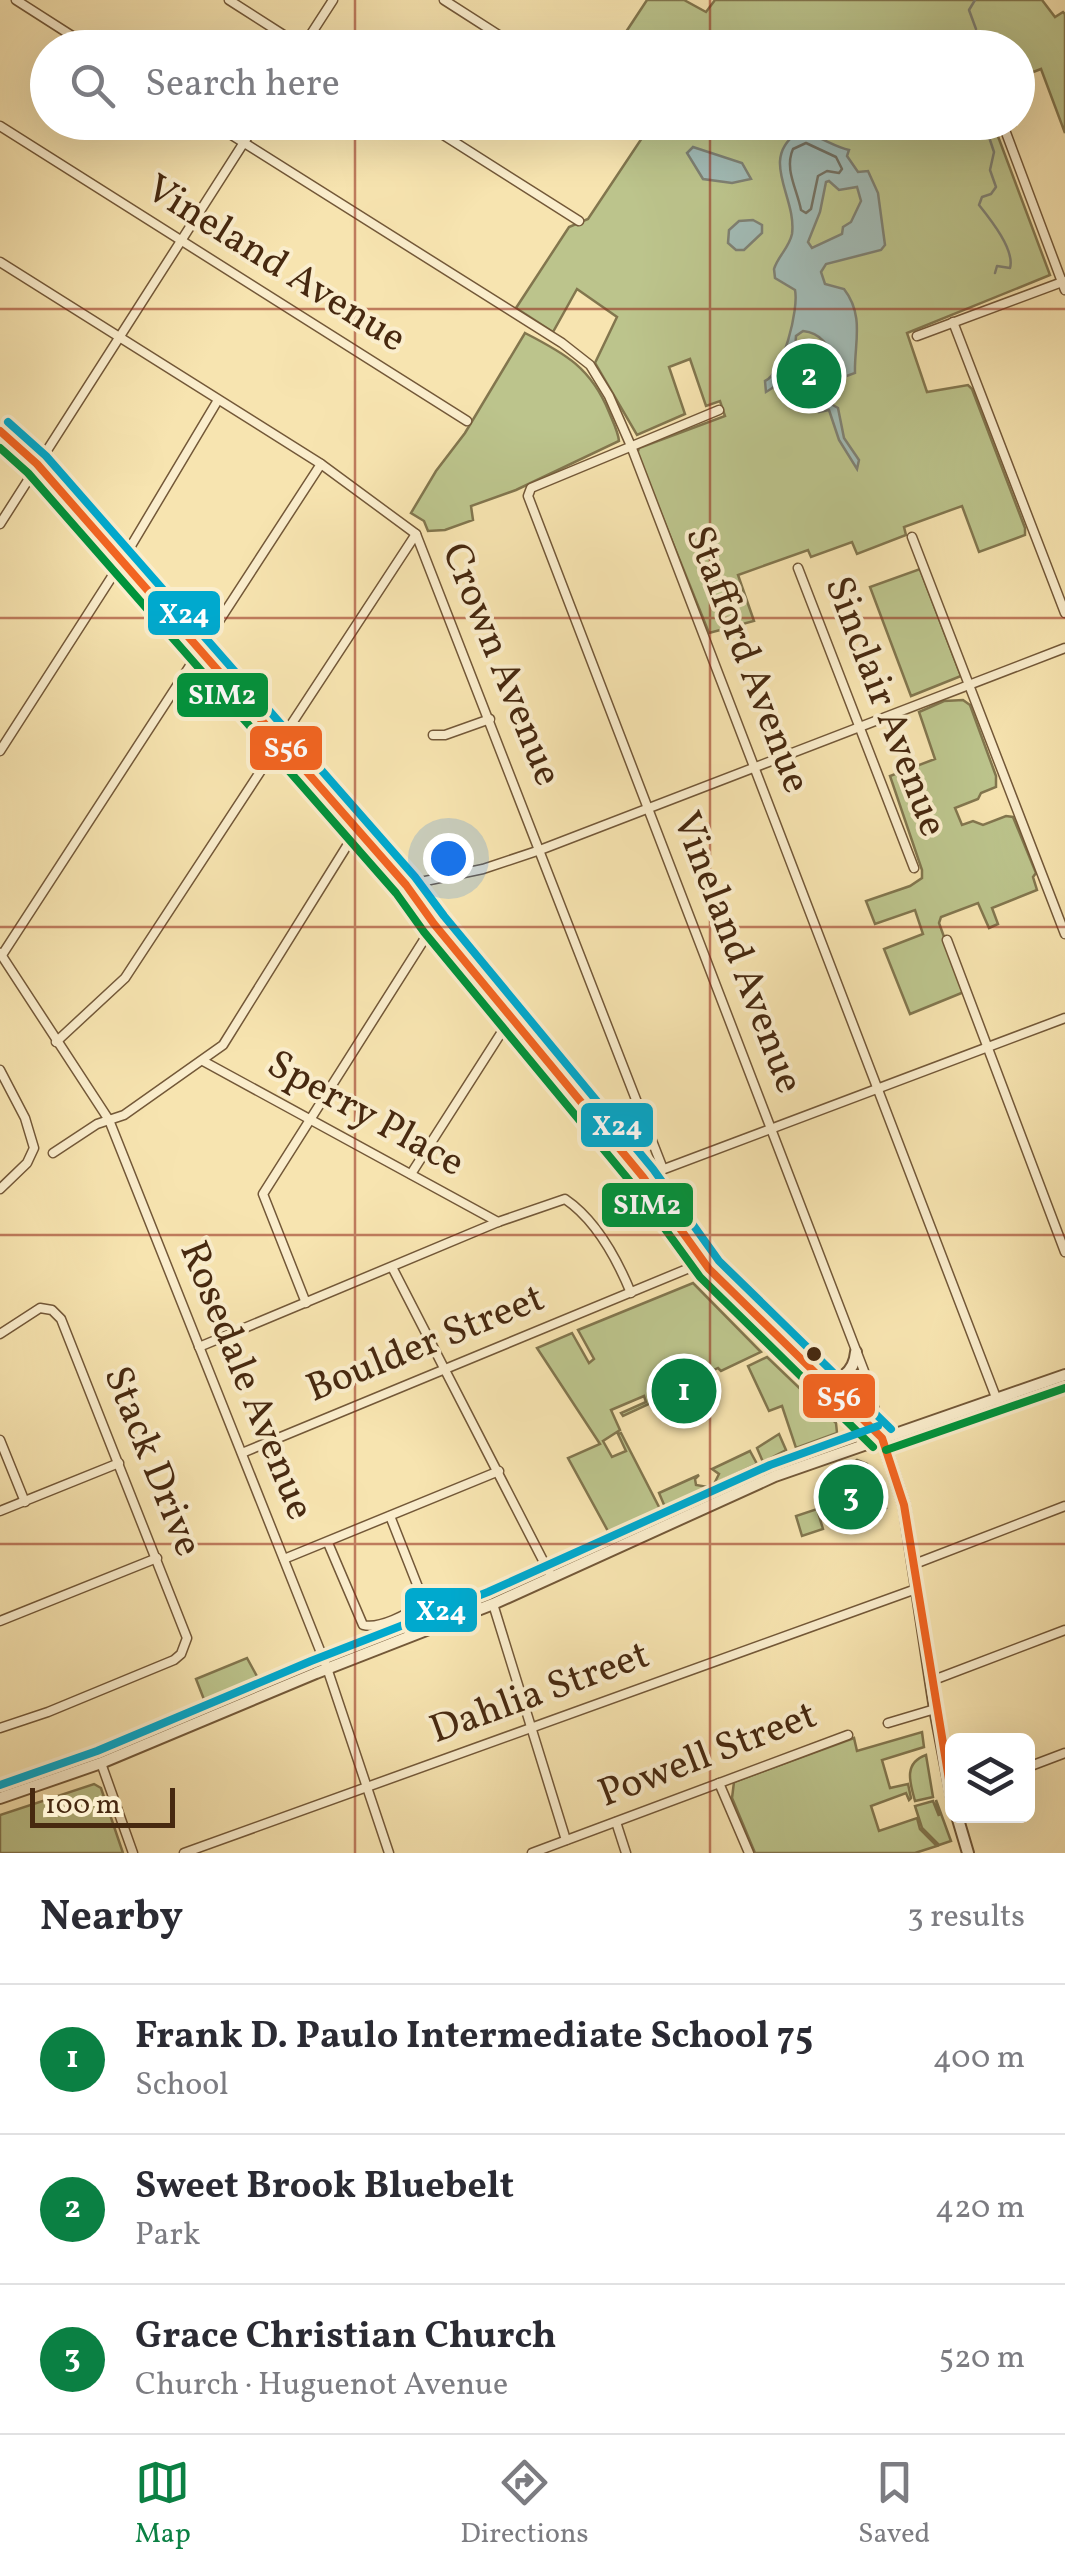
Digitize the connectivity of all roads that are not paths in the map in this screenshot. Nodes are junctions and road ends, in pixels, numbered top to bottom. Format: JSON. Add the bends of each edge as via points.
{"nodes":[{"id":1,"x":16,"y":0,"type":"edge"},
{"id":2,"x":229,"y":0,"type":"edge"},
{"id":3,"x":333,"y":0,"type":"edge"},
{"id":4,"x":444,"y":0,"type":"edge"},
{"id":5,"x":64,"y":30,"type":"edge"},
{"id":6,"x":276,"y":30,"type":"edge"},
{"id":7,"x":314,"y":30,"type":"edge"},
{"id":8,"x":491,"y":30,"type":"edge"},
{"id":9,"x":0,"y":126,"type":"edge"},
{"id":10,"x":239,"y":140,"type":"edge"},
{"id":11,"x":246,"y":140,"type":"edge"},
{"id":12,"x":452,"y":140,"type":"edge"},
{"id":13,"x":1009,"y":140,"type":"edge"},
{"id":14,"x":244,"y":143,"type":"junction"},
{"id":15,"x":580,"y":221,"type":"dead end"},
{"id":16,"x":182,"y":241,"type":"junction"},
{"id":17,"x":0,"y":262,"type":"edge"},
{"id":18,"x":1064,"y":284,"type":"edge"},
{"id":19,"x":952,"y":322,"type":"junction"},
{"id":20,"x":917,"y":336,"type":"dead end"},
{"id":21,"x":120,"y":339,"type":"junction"},
{"id":22,"x":218,"y":400,"type":"junction"},
{"id":23,"x":719,"y":410,"type":"dead end"},
{"id":24,"x":467,"y":422,"type":"dead end"},
{"id":25,"x":0,"y":430,"type":"edge"},
{"id":26,"x":631,"y":446,"type":"junction"},
{"id":27,"x":37,"y":464,"type":"junction"},
{"id":28,"x":321,"y":464,"type":"junction"},
{"id":29,"x":0,"y":524,"type":"edge"},
{"id":30,"x":416,"y":534,"type":"junction"},
{"id":31,"x":912,"y":537,"type":"dead end"},
{"id":32,"x":122,"y":561,"type":"junction"},
{"id":33,"x":798,"y":568,"type":"dead end"},
{"id":34,"x":1065,"y":613,"type":"edge"},
{"id":35,"x":199,"y":648,"type":"junction"},
{"id":36,"x":1065,"y":648,"type":"edge"},
{"id":37,"x":971,"y":684,"type":"junction"},
{"id":38,"x":490,"y":719,"type":"junction"},
{"id":39,"x":861,"y":727,"type":"junction"},
{"id":40,"x":434,"y":735,"type":"dead end"},
{"id":41,"x":280,"y":738,"type":"junction"},
{"id":42,"x":0,"y":751,"type":"edge"},
{"id":43,"x":755,"y":767,"type":"junction"},
{"id":44,"x":648,"y":806,"type":"junction"},
{"id":45,"x":358,"y":828,"type":"junction"},
{"id":46,"x":540,"y":850,"type":"junction"},
{"id":47,"x":914,"y":868,"type":"dead end"},
{"id":48,"x":406,"y":884,"type":"junction"},
{"id":49,"x":434,"y":924,"type":"junction"},
{"id":50,"x":1065,"y":934,"type":"edge"},
{"id":51,"x":947,"y":940,"type":"dead end"},
{"id":52,"x":1,"y":954,"type":"edge"},
{"id":53,"x":512,"y":1016,"type":"junction"},
{"id":54,"x":1065,"y":1018,"type":"edge"},
{"id":55,"x":56,"y":1042,"type":"junction"},
{"id":56,"x":988,"y":1047,"type":"junction"},
{"id":57,"x":203,"y":1062,"type":"junction"},
{"id":58,"x":0,"y":1070,"type":"edge"},
{"id":59,"x":878,"y":1089,"type":"junction"},
{"id":60,"x":308,"y":1119,"type":"junction"},
{"id":61,"x":109,"y":1120,"type":"junction"},
{"id":62,"x":772,"y":1130,"type":"junction"},
{"id":63,"x":53,"y":1153,"type":"dead end"},
{"id":64,"x":664,"y":1169,"type":"junction"},
{"id":65,"x":411,"y":1174,"type":"junction"},
{"id":66,"x":643,"y":1177,"type":"junction"},
{"id":67,"x":0,"y":1189,"type":"edge"},
{"id":68,"x":498,"y":1222,"type":"junction"},
{"id":69,"x":1065,"y":1252,"type":"edge"},
{"id":70,"x":704,"y":1262,"type":"junction"},
{"id":71,"x":392,"y":1268,"type":"junction"},
{"id":72,"x":631,"y":1293,"type":"junction"},
{"id":73,"x":306,"y":1302,"type":"junction"},
{"id":74,"x":0,"y":1334,"type":"edge"},
{"id":75,"x":200,"y":1346,"type":"junction"},
{"id":76,"x":856,"y":1352,"type":"junction"},
{"id":77,"x":445,"y":1370,"type":"junction"},
{"id":78,"x":1065,"y":1375,"type":"edge"},
{"id":79,"x":819,"y":1378,"type":"junction"},
{"id":80,"x":997,"y":1400,"type":"junction"},
{"id":81,"x":882,"y":1438,"type":"junction"},
{"id":82,"x":0,"y":1440,"type":"edge"},
{"id":83,"x":242,"y":1453,"type":"junction"},
{"id":84,"x":119,"y":1462,"type":"junction"},
{"id":85,"x":499,"y":1471,"type":"junction"},
{"id":86,"x":25,"y":1502,"type":"junction"},
{"id":87,"x":1065,"y":1506,"type":"edge"},
{"id":88,"x":0,"y":1511,"type":"edge"},
{"id":89,"x":390,"y":1516,"type":"junction"},
{"id":90,"x":328,"y":1543,"type":"junction"},
{"id":91,"x":157,"y":1558,"type":"junction"},
{"id":92,"x":284,"y":1559,"type":"junction"},
{"id":93,"x":912,"y":1564,"type":"junction"},
{"id":94,"x":552,"y":1578,"type":"junction"},
{"id":95,"x":916,"y":1589,"type":"junction"},
{"id":96,"x":492,"y":1604,"type":"junction"},
{"id":97,"x":0,"y":1621,"type":"edge"},
{"id":98,"x":1065,"y":1630,"type":"edge"},
{"id":99,"x":327,"y":1668,"type":"junction"},
{"id":100,"x":931,"y":1681,"type":"junction"},
{"id":101,"x":935,"y":1709,"type":"junction"},
{"id":102,"x":888,"y":1724,"type":"dead end"},
{"id":103,"x":0,"y":1728,"type":"edge"},
{"id":104,"x":532,"y":1728,"type":"junction"},
{"id":105,"x":848,"y":1735,"type":"dead end"},
{"id":106,"x":1065,"y":1753,"type":"edge"},
{"id":107,"x":945,"y":1761,"type":"edge"},
{"id":108,"x":101,"y":1763,"type":"junction"},
{"id":109,"x":1035,"y":1765,"type":"edge"},
{"id":110,"x":719,"y":1783,"type":"junction"},
{"id":111,"x":368,"y":1788,"type":"junction"},
{"id":112,"x":0,"y":1798,"type":"edge"},
{"id":113,"x":616,"y":1822,"type":"junction"},
{"id":114,"x":959,"y":1823,"type":"edge"},
{"id":115,"x":566,"y":1840,"type":"junction"},
{"id":116,"x":133,"y":1853,"type":"edge"},
{"id":117,"x":184,"y":1853,"type":"edge"},
{"id":118,"x":389,"y":1853,"type":"edge"},
{"id":119,"x":532,"y":1853,"type":"edge"},
{"id":120,"x":626,"y":1853,"type":"edge"},
{"id":121,"x":749,"y":1853,"type":"edge"},
{"id":122,"x":968,"y":1853,"type":"edge"}],
"edges":[{"from":1,"to":5,"type":"street"},
{"from":2,"to":6,"type":"street"},
{"from":3,"to":7,"type":"street"},
{"from":4,"to":8,"type":"street"},
{"from":9,"to":16,"type":"street","name":"Vineland Avenue"},
{"from":10,"to":14,"type":"street","name":"Stafford Avenue"},
{"from":11,"to":14,"type":"street"},
{"from":12,"to":15,"type":"street"},
{"from":13,"to":18,"type":"street"},
{"from":14,"to":16,"type":"street"},
{"from":14,"to":26,"type":"street","name":"Stafford Avenue","via":[[562,343],[590,365]]},
{"from":16,"to":21,"type":"street"},
{"from":16,"to":24,"type":"street","name":"Vineland Avenue"},
{"from":17,"to":21,"type":"street","name":"Crown Avenue"},
{"from":18,"to":19,"type":"street"},
{"from":19,"to":20,"type":"street"},
{"from":19,"to":34,"type":"street"},
{"from":21,"to":22,"type":"street","name":"Crown Avenue"},
{"from":21,"to":27,"type":"street"},
{"from":22,"to":28,"type":"street","name":"Crown Avenue"},
{"from":22,"to":32,"type":"street"},
{"from":23,"to":26,"type":"street"},
{"from":25,"to":27,"type":"street"},
{"from":26,"to":43,"type":"street","name":"Stafford Avenue"},
{"from":26,"to":44,"type":"street","name":"Vineland Avenue","via":[[528,492]]},
{"from":27,"to":29,"type":"street"},
{"from":27,"to":32,"type":"street"},
{"from":28,"to":30,"type":"street","name":"Crown Avenue"},
{"from":28,"to":35,"type":"street"},
{"from":30,"to":38,"type":"street","name":"Crown Avenue"},
{"from":30,"to":41,"type":"street"},
{"from":31,"to":37,"type":"street"},
{"from":32,"to":35,"type":"street"},
{"from":32,"to":42,"type":"street"},
{"from":33,"to":39,"type":"street","name":"Sinclair Avenue"},
{"from":35,"to":41,"type":"street"},
{"from":35,"to":52,"type":"street"},
{"from":36,"to":37,"type":"street"},
{"from":37,"to":39,"type":"street"},
{"from":37,"to":50,"type":"street"},
{"from":38,"to":40,"type":"street"},
{"from":38,"to":46,"type":"street","name":"Crown Avenue"},
{"from":39,"to":43,"type":"street"},
{"from":39,"to":47,"type":"street","name":"Sinclair Avenue"},
{"from":41,"to":45,"type":"street"},
{"from":41,"to":55,"type":"street","via":[[125,978]]},
{"from":43,"to":44,"type":"street"},
{"from":43,"to":59,"type":"street","name":"Stafford Avenue"},
{"from":44,"to":46,"type":"street"},
{"from":44,"to":62,"type":"street","name":"Vineland Avenue"},
{"from":45,"to":48,"type":"street"},
{"from":45,"to":57,"type":"street","via":[[222,1045]]},
{"from":46,"to":48,"type":"street"},
{"from":46,"to":64,"type":"street","name":"Crown Avenue"},
{"from":48,"to":49,"type":"street"},
{"from":49,"to":53,"type":"street"},
{"from":49,"to":60,"type":"street"},
{"from":51,"to":56,"type":"street"},
{"from":52,"to":55,"type":"street","name":"Rosedale Avenue"},
{"from":53,"to":65,"type":"street"},
{"from":53,"to":66,"type":"street"},
{"from":54,"to":56,"type":"street"},
{"from":55,"to":61,"type":"street","name":"Rosedale Avenue"},
{"from":56,"to":59,"type":"street"},
{"from":56,"to":69,"type":"street"},
{"from":57,"to":60,"type":"street","name":"Sperry Place"},
{"from":57,"to":61,"type":"street"},
{"from":58,"to":67,"type":"street","via":[[34,1148]]},
{"from":59,"to":62,"type":"street"},
{"from":59,"to":80,"type":"street","name":"Stafford Avenue"},
{"from":60,"to":65,"type":"street","name":"Sperry Place"},
{"from":60,"to":73,"type":"street","via":[[263,1194]]},
{"from":61,"to":63,"type":"street"},
{"from":61,"to":75,"type":"street","name":"Rosedale Avenue"},
{"from":62,"to":64,"type":"street"},
{"from":62,"to":76,"type":"street","name":"Vineland Avenue"},
{"from":64,"to":66,"type":"street"},
{"from":65,"to":68,"type":"street","name":"Sperry Place"},
{"from":66,"to":70,"type":"street"},
{"from":68,"to":71,"type":"street"},
{"from":68,"to":72,"type":"street","via":[[564,1198],[615,1256]]},
{"from":70,"to":72,"type":"street","name":"Boulder Street"},
{"from":70,"to":79,"type":"street"},
{"from":71,"to":73,"type":"street"},
{"from":71,"to":77,"type":"street"},
{"from":72,"to":77,"type":"street","name":"Boulder Street"},
{"from":73,"to":75,"type":"street"},
{"from":74,"to":84,"type":"street","name":"Stack Drive","via":[[34,1310],[57,1313]]},
{"from":75,"to":83,"type":"street","name":"Rosedale Avenue"},
{"from":76,"to":79,"type":"street","via":[[846,1375]]},
{"from":76,"to":81,"type":"street","name":"Vineland Avenue"},
{"from":77,"to":83,"type":"street","name":"Boulder Street"},
{"from":77,"to":85,"type":"street"},
{"from":78,"to":80,"type":"street"},
{"from":79,"to":81,"type":"street"},
{"from":80,"to":81,"type":"street"},
{"from":81,"to":93,"type":"street","via":[[904,1505]]},
{"from":81,"to":94,"type":"street","via":[[774,1476]]},
{"from":82,"to":86,"type":"street"},
{"from":83,"to":92,"type":"street","name":"Rosedale Avenue"},
{"from":84,"to":86,"type":"street"},
{"from":84,"to":91,"type":"street","name":"Stack Drive"},
{"from":85,"to":89,"type":"street"},
{"from":85,"to":94,"type":"street"},
{"from":86,"to":88,"type":"street"},
{"from":87,"to":93,"type":"street"},
{"from":89,"to":90,"type":"street"},
{"from":89,"to":90,"type":"street","via":[[420,1592],[415,1609],[362,1625]]},
{"from":90,"to":92,"type":"street"},
{"from":91,"to":97,"type":"street"},
{"from":91,"to":103,"type":"street","name":"Stack Drive","via":[[185,1629],[185,1648],[174,1660]]},
{"from":92,"to":99,"type":"street","name":"Rosedale Avenue"},
{"from":93,"to":95,"type":"street"},
{"from":94,"to":96,"type":"street"},
{"from":95,"to":100,"type":"street"},
{"from":95,"to":104,"type":"street","name":"Dahlia Street"},
{"from":96,"to":99,"type":"street"},
{"from":96,"to":104,"type":"street"},
{"from":98,"to":100,"type":"street"},
{"from":99,"to":108,"type":"street"},
{"from":99,"to":111,"type":"street","name":"Rosedale Avenue"},
{"from":100,"to":101,"type":"street"},
{"from":101,"to":102,"type":"street"},
{"from":101,"to":107,"type":"street"},
{"from":104,"to":111,"type":"street","name":"Dahlia Street"},
{"from":104,"to":115,"type":"street"},
{"from":105,"to":110,"type":"street","name":"Powell Street"},
{"from":106,"to":109,"type":"street"},
{"from":108,"to":112,"type":"street"},
{"from":108,"to":116,"type":"street"},
{"from":110,"to":113,"type":"street","name":"Powell Street"},
{"from":110,"to":121,"type":"street"},
{"from":111,"to":117,"type":"street","name":"Dahlia Street"},
{"from":111,"to":118,"type":"street","name":"Rosedale Avenue"},
{"from":113,"to":115,"type":"street","name":"Powell Street"},
{"from":113,"to":120,"type":"street"},
{"from":114,"to":122,"type":"street"},
{"from":115,"to":119,"type":"street","name":"Powell Street"}]}
